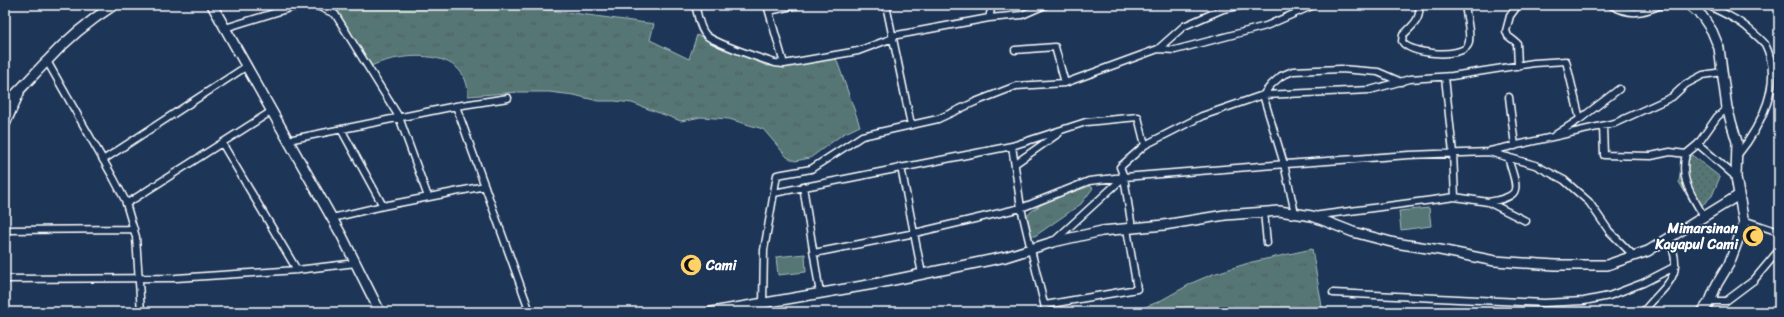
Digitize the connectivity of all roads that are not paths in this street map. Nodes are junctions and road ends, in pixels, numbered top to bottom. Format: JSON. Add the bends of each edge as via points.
{"nodes":[{"id":1,"x":114,"y":5,"type":"edge"},
{"id":2,"x":212,"y":5,"type":"edge"},
{"id":3,"x":695,"y":5,"type":"edge"},
{"id":4,"x":797,"y":5,"type":"edge"},
{"id":5,"x":886,"y":5,"type":"edge"},
{"id":6,"x":992,"y":5,"type":"edge"},
{"id":7,"x":1045,"y":5,"type":"edge"},
{"id":8,"x":1245,"y":5,"type":"edge"},
{"id":9,"x":1314,"y":5,"type":"edge"},
{"id":10,"x":1419,"y":5,"type":"edge"},
{"id":11,"x":1465,"y":5,"type":"edge"},
{"id":12,"x":1518,"y":5,"type":"edge"},
{"id":13,"x":1611,"y":5,"type":"edge"},
{"id":14,"x":1661,"y":5,"type":"edge"},
{"id":15,"x":1690,"y":5,"type":"edge"},
{"id":16,"x":1708,"y":5,"type":"edge"},
{"id":17,"x":1223,"y":7,"type":"edge"},
{"id":18,"x":768,"y":8,"type":"edge"},
{"id":19,"x":989,"y":18,"type":"junction"},
{"id":20,"x":225,"y":28,"type":"junction"},
{"id":21,"x":892,"y":37,"type":"junction"},
{"id":22,"x":1158,"y":49,"type":"junction"},
{"id":23,"x":1014,"y":50,"type":"dead end"},
{"id":24,"x":46,"y":61,"type":"junction"},
{"id":25,"x":1776,"y":63,"type":"edge"},
{"id":26,"x":784,"y":64,"type":"junction"},
{"id":27,"x":247,"y":66,"type":"junction"},
{"id":28,"x":1518,"y":66,"type":"junction"},
{"id":29,"x":1722,"y":72,"type":"junction"},
{"id":30,"x":1445,"y":77,"type":"junction"},
{"id":31,"x":1401,"y":82,"type":"junction"},
{"id":32,"x":1065,"y":83,"type":"junction"},
{"id":33,"x":1618,"y":89,"type":"dead end"},
{"id":34,"x":20,"y":91,"type":"junction"},
{"id":35,"x":1263,"y":95,"type":"junction"},
{"id":36,"x":1509,"y":97,"type":"dead end"},
{"id":37,"x":508,"y":98,"type":"dead end"},
{"id":38,"x":5,"y":104,"type":"edge"},
{"id":39,"x":456,"y":106,"type":"junction"},
{"id":40,"x":1727,"y":108,"type":"junction"},
{"id":41,"x":272,"y":111,"type":"junction"},
{"id":42,"x":399,"y":117,"type":"junction"},
{"id":43,"x":1580,"y":120,"type":"junction"},
{"id":44,"x":5,"y":124,"type":"edge"},
{"id":45,"x":911,"y":125,"type":"junction"},
{"id":46,"x":1603,"y":126,"type":"junction"},
{"id":47,"x":341,"y":129,"type":"junction"},
{"id":48,"x":1066,"y":129,"type":"junction"},
{"id":49,"x":1551,"y":138,"type":"junction"},
{"id":50,"x":288,"y":140,"type":"junction"},
{"id":51,"x":222,"y":143,"type":"junction"},
{"id":52,"x":1698,"y":144,"type":"junction"},
{"id":53,"x":1144,"y":145,"type":"junction"},
{"id":54,"x":1012,"y":146,"type":"junction"},
{"id":55,"x":1515,"y":146,"type":"junction"},
{"id":56,"x":1489,"y":152,"type":"junction"},
{"id":57,"x":1453,"y":154,"type":"junction"},
{"id":58,"x":1686,"y":154,"type":"junction"},
{"id":59,"x":1737,"y":156,"type":"junction"},
{"id":60,"x":1508,"y":157,"type":"junction"},
{"id":61,"x":103,"y":160,"type":"junction"},
{"id":62,"x":1016,"y":163,"type":"junction"},
{"id":63,"x":1284,"y":164,"type":"junction"},
{"id":64,"x":901,"y":167,"type":"junction"},
{"id":65,"x":1736,"y":177,"type":"junction"},
{"id":66,"x":1124,"y":178,"type":"junction"},
{"id":67,"x":485,"y":186,"type":"junction"},
{"id":68,"x":803,"y":186,"type":"junction"},
{"id":69,"x":774,"y":193,"type":"junction"},
{"id":70,"x":1739,"y":195,"type":"junction"},
{"id":71,"x":428,"y":197,"type":"junction"},
{"id":72,"x":1455,"y":197,"type":"junction"},
{"id":73,"x":1488,"y":202,"type":"junction"},
{"id":74,"x":126,"y":204,"type":"junction"},
{"id":75,"x":383,"y":206,"type":"junction"},
{"id":76,"x":1021,"y":208,"type":"junction"},
{"id":77,"x":1264,"y":212,"type":"junction"},
{"id":78,"x":1295,"y":213,"type":"junction"},
{"id":79,"x":1312,"y":216,"type":"junction"},
{"id":80,"x":1704,"y":217,"type":"junction"},
{"id":81,"x":332,"y":218,"type":"junction"},
{"id":82,"x":1743,"y":220,"type":"junction"},
{"id":83,"x":1526,"y":221,"type":"dead end"},
{"id":84,"x":1130,"y":228,"type":"junction"},
{"id":85,"x":134,"y":229,"type":"junction"},
{"id":86,"x":5,"y":230,"type":"edge"},
{"id":87,"x":1779,"y":232,"type":"edge"},
{"id":88,"x":915,"y":233,"type":"junction"},
{"id":89,"x":1670,"y":239,"type":"junction"},
{"id":90,"x":1052,"y":242,"type":"junction"},
{"id":91,"x":1267,"y":243,"type":"dead end"},
{"id":92,"x":1031,"y":248,"type":"junction"},
{"id":93,"x":1779,"y":250,"type":"edge"},
{"id":94,"x":814,"y":253,"type":"junction"},
{"id":95,"x":1634,"y":256,"type":"junction"},
{"id":96,"x":356,"y":263,"type":"junction"},
{"id":97,"x":1676,"y":266,"type":"junction"},
{"id":98,"x":297,"y":270,"type":"junction"},
{"id":99,"x":922,"y":274,"type":"junction"},
{"id":100,"x":5,"y":279,"type":"edge"},
{"id":101,"x":139,"y":279,"type":"junction"},
{"id":102,"x":1333,"y":293,"type":"dead end"},
{"id":103,"x":820,"y":294,"type":"junction"},
{"id":104,"x":1710,"y":301,"type":"junction"},
{"id":105,"x":763,"y":303,"type":"junction"},
{"id":106,"x":1045,"y":305,"type":"junction"},
{"id":107,"x":1779,"y":306,"type":"edge"},
{"id":108,"x":141,"y":312,"type":"edge"},
{"id":109,"x":380,"y":312,"type":"edge"},
{"id":110,"x":530,"y":312,"type":"edge"},
{"id":111,"x":712,"y":312,"type":"edge"},
{"id":112,"x":1046,"y":312,"type":"edge"},
{"id":113,"x":1643,"y":312,"type":"edge"},
{"id":114,"x":1702,"y":312,"type":"edge"},
{"id":115,"x":1771,"y":312,"type":"edge"}],
"edges":[{"from":1,"to":24,"type":"street","via":[[91,20]]},
{"from":2,"to":20,"type":"street"},
{"from":3,"to":26,"type":"street","via":[[706,35],[768,61]]},
{"from":4,"to":18,"type":"street"},
{"from":5,"to":21,"type":"street"},
{"from":6,"to":19,"type":"street"},
{"from":7,"to":19,"type":"street","via":[[1022,15]]},
{"from":8,"to":17,"type":"street"},
{"from":9,"to":22,"type":"street","via":[[1266,26],[1175,50]]},
{"from":10,"to":11,"type":"street","via":[[1419,18],[1403,35],[1402,40],[1407,47],[1430,53],[1459,52],[1466,48],[1469,37]]},
{"from":12,"to":28,"type":"street","via":[[1510,16],[1506,31],[1517,43]]},
{"from":13,"to":14,"type":"street","via":[[1635,13],[1646,12]]},
{"from":15,"to":29,"type":"street","via":[[1702,16],[1712,31],[1719,48]]},
{"from":16,"to":25,"type":"street","via":[[1744,25],[1765,44]]},
{"from":17,"to":22,"type":"street","via":[[1184,26]]},
{"from":18,"to":26,"type":"street"},
{"from":19,"to":21,"type":"street"},
{"from":20,"to":27,"type":"street"},
{"from":20,"to":42,"type":"street","via":[[293,7],[318,6],[335,14]]},
{"from":21,"to":26,"type":"street","via":[[858,51]]},
{"from":21,"to":45,"type":"street"},
{"from":22,"to":32,"type":"street"},
{"from":23,"to":32,"type":"street","via":[[1055,47]]},
{"from":24,"to":34,"type":"street"},
{"from":24,"to":61,"type":"street"},
{"from":25,"to":59,"type":"street","via":[[1776,89],[1755,132]]},
{"from":27,"to":41,"type":"street"},
{"from":27,"to":61,"type":"street"},
{"from":28,"to":30,"type":"street"},
{"from":28,"to":43,"type":"street","via":[[1566,61]]},
{"from":29,"to":40,"type":"street"},
{"from":29,"to":46,"type":"street","via":[[1703,75],[1686,84],[1672,97]]},
{"from":30,"to":31,"type":"street"},
{"from":30,"to":57,"type":"street"},
{"from":31,"to":35,"type":"street","via":[[1370,90]]},
{"from":31,"to":35,"type":"street","via":[[1378,72],[1341,69],[1293,71],[1281,76]]},
{"from":32,"to":45,"type":"street","via":[[1016,86],[938,120]]},
{"from":33,"to":43,"type":"street"},
{"from":34,"to":38,"type":"street"},
{"from":34,"to":44,"type":"street"},
{"from":35,"to":53,"type":"street","via":[[1202,116]]},
{"from":35,"to":63,"type":"street"},
{"from":36,"to":55,"type":"street"},
{"from":37,"to":39,"type":"street"},
{"from":39,"to":42,"type":"street"},
{"from":39,"to":67,"type":"street"},
{"from":40,"to":52,"type":"street","via":[[1717,117]]},
{"from":40,"to":59,"type":"street","via":[[1737,142]]},
{"from":41,"to":50,"type":"street"},
{"from":41,"to":51,"type":"street"},
{"from":42,"to":47,"type":"street"},
{"from":42,"to":71,"type":"street"},
{"from":43,"to":49,"type":"street"},
{"from":45,"to":69,"type":"street","via":[[862,136],[811,169],[777,175]]},
{"from":46,"to":49,"type":"street"},
{"from":46,"to":58,"type":"street","via":[[1604,155],[1651,156],[1670,152]]},
{"from":47,"to":50,"type":"street"},
{"from":47,"to":75,"type":"street"},
{"from":48,"to":53,"type":"street","via":[[1086,122],[1138,117]]},
{"from":48,"to":54,"type":"street"},
{"from":48,"to":62,"type":"street"},
{"from":49,"to":55,"type":"street"},
{"from":50,"to":81,"type":"street"},
{"from":51,"to":74,"type":"street"},
{"from":51,"to":98,"type":"street"},
{"from":52,"to":58,"type":"street"},
{"from":52,"to":65,"type":"street"},
{"from":53,"to":66,"type":"street","via":[[1120,167]]},
{"from":54,"to":62,"type":"street"},
{"from":54,"to":64,"type":"street"},
{"from":55,"to":56,"type":"street"},
{"from":56,"to":57,"type":"street"},
{"from":56,"to":60,"type":"street"},
{"from":57,"to":63,"type":"street"},
{"from":57,"to":72,"type":"street"},
{"from":58,"to":80,"type":"street","via":[[1684,178]]},
{"from":59,"to":65,"type":"street"},
{"from":60,"to":73,"type":"street","via":[[1516,186],[1515,192],[1511,196]]},
{"from":60,"to":95,"type":"street","via":[[1535,165],[1564,180],[1589,202],[1609,231]]},
{"from":61,"to":74,"type":"street"},
{"from":62,"to":76,"type":"street"},
{"from":63,"to":66,"type":"street"},
{"from":63,"to":78,"type":"street"},
{"from":64,"to":68,"type":"street"},
{"from":64,"to":88,"type":"street"},
{"from":65,"to":70,"type":"street"},
{"from":66,"to":76,"type":"street","via":[[1089,181]]},
{"from":66,"to":84,"type":"street"},
{"from":66,"to":90,"type":"street"},
{"from":67,"to":71,"type":"street"},
{"from":67,"to":110,"type":"street"},
{"from":68,"to":69,"type":"street"},
{"from":68,"to":94,"type":"street"},
{"from":69,"to":105,"type":"street","via":[[764,250]]},
{"from":70,"to":80,"type":"street"},
{"from":70,"to":82,"type":"street"},
{"from":71,"to":75,"type":"street"},
{"from":72,"to":73,"type":"street"},
{"from":72,"to":79,"type":"street"},
{"from":73,"to":83,"type":"street"},
{"from":74,"to":85,"type":"street"},
{"from":75,"to":81,"type":"street"},
{"from":76,"to":88,"type":"street"},
{"from":76,"to":92,"type":"street"},
{"from":77,"to":78,"type":"street"},
{"from":77,"to":84,"type":"street"},
{"from":77,"to":91,"type":"street"},
{"from":78,"to":79,"type":"street"},
{"from":79,"to":95,"type":"street","via":[[1352,232],[1395,243],[1495,261],[1607,265]]},
{"from":80,"to":89,"type":"street"},
{"from":81,"to":96,"type":"street"},
{"from":82,"to":87,"type":"street"},
{"from":82,"to":104,"type":"street","via":[[1735,251],[1716,284]]},
{"from":84,"to":90,"type":"street"},
{"from":84,"to":106,"type":"street","via":[[1137,289]]},
{"from":85,"to":86,"type":"street"},
{"from":85,"to":101,"type":"street"},
{"from":88,"to":94,"type":"street"},
{"from":88,"to":99,"type":"street"},
{"from":89,"to":95,"type":"street"},
{"from":89,"to":97,"type":"street","via":[[1675,252]]},
{"from":90,"to":92,"type":"street"},
{"from":92,"to":99,"type":"street","via":[[1005,257]]},
{"from":92,"to":106,"type":"street"},
{"from":93,"to":104,"type":"street","via":[[1754,280],[1726,301]]},
{"from":94,"to":103,"type":"street"},
{"from":96,"to":98,"type":"street"},
{"from":96,"to":109,"type":"street"},
{"from":97,"to":102,"type":"street","via":[[1643,283],[1609,296],[1584,301],[1544,303]]},
{"from":97,"to":113,"type":"street","via":[[1671,280]]},
{"from":98,"to":101,"type":"street"},
{"from":99,"to":103,"type":"street"},
{"from":100,"to":101,"type":"street"},
{"from":101,"to":108,"type":"street"},
{"from":103,"to":105,"type":"street"},
{"from":104,"to":114,"type":"street"},
{"from":105,"to":111,"type":"street"},
{"from":106,"to":112,"type":"street"},
{"from":107,"to":115,"type":"street"}]}
